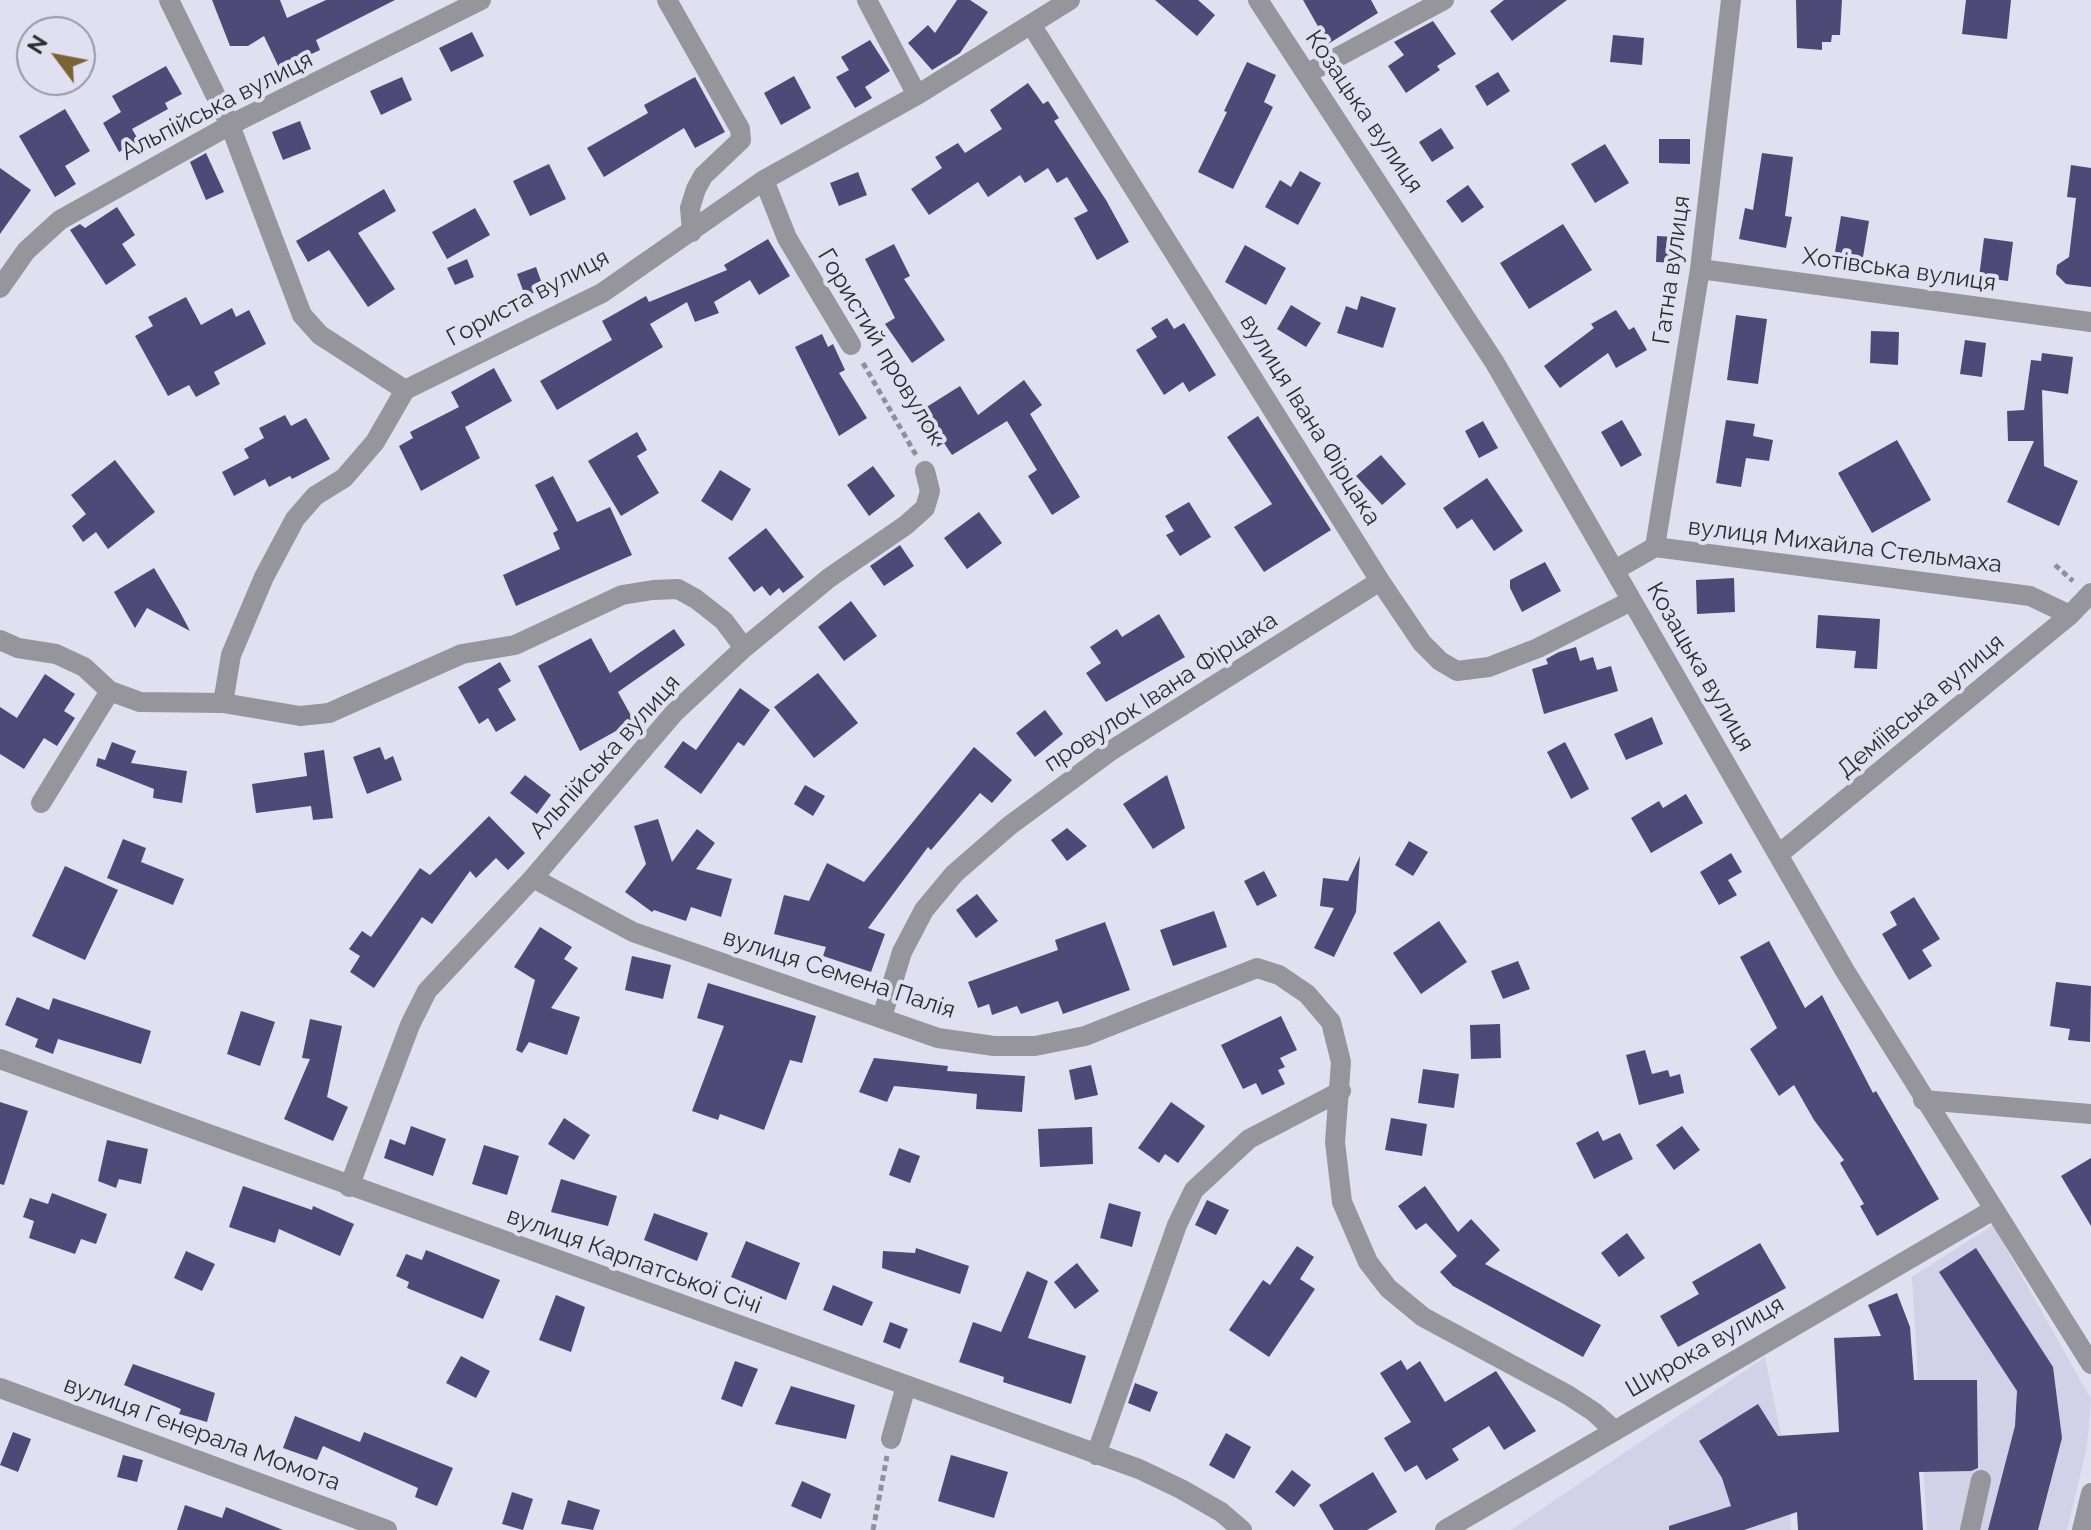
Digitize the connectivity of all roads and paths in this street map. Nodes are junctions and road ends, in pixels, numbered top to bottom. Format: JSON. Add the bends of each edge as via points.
{"nodes":[{"id":1,"x":169,"y":0,"type":"edge"},
{"id":2,"x":481,"y":0,"type":"edge"},
{"id":3,"x":667,"y":0,"type":"edge"},
{"id":4,"x":867,"y":0,"type":"edge"},
{"id":5,"x":1070,"y":0,"type":"edge"},
{"id":6,"x":1258,"y":0,"type":"edge"},
{"id":7,"x":1444,"y":0,"type":"edge"},
{"id":8,"x":1731,"y":0,"type":"edge"},
{"id":9,"x":1032,"y":26,"type":"junction"},
{"id":10,"x":1308,"y":73,"type":"junction"},
{"id":11,"x":917,"y":95,"type":"junction"},
{"id":12,"x":230,"y":125,"type":"junction"},
{"id":13,"x":764,"y":180,"type":"junction"},
{"id":14,"x":692,"y":232,"type":"junction"},
{"id":15,"x":1700,"y":269,"type":"junction"},
{"id":16,"x":0,"y":288,"type":"edge"},
{"id":17,"x":2091,"y":322,"type":"edge"},
{"id":18,"x":851,"y":345,"type":"joint"},
{"id":19,"x":405,"y":390,"type":"junction"},
{"id":20,"x":925,"y":471,"type":"joint"},
{"id":21,"x":1655,"y":547,"type":"junction"},
{"id":22,"x":1615,"y":570,"type":"junction"},
{"id":23,"x":1380,"y":581,"type":"junction"},
{"id":24,"x":2091,"y":593,"type":"edge"},
{"id":25,"x":1631,"y":601,"type":"junction"},
{"id":26,"x":2070,"y":615,"type":"junction"},
{"id":27,"x":0,"y":640,"type":"edge"},
{"id":28,"x":744,"y":648,"type":"junction"},
{"id":29,"x":110,"y":691,"type":"junction"},
{"id":30,"x":223,"y":703,"type":"junction"},
{"id":31,"x":41,"y":803,"type":"dead end"},
{"id":32,"x":1779,"y":854,"type":"junction"},
{"id":33,"x":533,"y":878,"type":"junction"},
{"id":34,"x":882,"y":1017,"type":"junction"},
{"id":35,"x":0,"y":1059,"type":"edge"},
{"id":36,"x":1341,"y":1091,"type":"junction"},
{"id":37,"x":1923,"y":1100,"type":"junction"},
{"id":38,"x":2091,"y":1114,"type":"edge"},
{"id":39,"x":349,"y":1187,"type":"junction"},
{"id":40,"x":1993,"y":1210,"type":"junction"},
{"id":41,"x":2091,"y":1364,"type":"edge"},
{"id":42,"x":906,"y":1386,"type":"junction"},
{"id":43,"x":0,"y":1388,"type":"edge"},
{"id":44,"x":1614,"y":1430,"type":"junction"},
{"id":45,"x":891,"y":1439,"type":"joint"},
{"id":46,"x":1096,"y":1455,"type":"junction"},
{"id":47,"x":1981,"y":1480,"type":"dead end"},
{"id":48,"x":2091,"y":1493,"type":"edge"},
{"id":49,"x":387,"y":1530,"type":"edge"},
{"id":50,"x":873,"y":1530,"type":"edge"},
{"id":51,"x":1242,"y":1530,"type":"edge"},
{"id":52,"x":1445,"y":1530,"type":"edge"},
{"id":53,"x":1970,"y":1530,"type":"edge"},
{"id":54,"x":2082,"y":1530,"type":"edge"}],
"edges":[{"from":1,"to":12,"type":"street"},
{"from":2,"to":12,"type":"street","name":"Альпійська вулиця"},
{"from":3,"to":14,"type":"street","via":[[740,129],[741,140],[696,189],[690,208]]},
{"from":4,"to":11,"type":"street"},
{"from":5,"to":9,"type":"street","name":"Гориста вулиця"},
{"from":6,"to":10,"type":"street","name":"Козацька вулиця"},
{"from":7,"to":10,"type":"street"},
{"from":8,"to":15,"type":"street","name":"Гатна вулиця"},
{"from":9,"to":11,"type":"street","name":"Гориста вулиця"},
{"from":9,"to":23,"type":"street","name":"вулиця Івана Фірцака"},
{"from":10,"to":22,"type":"street","name":"Козацька вулиця","via":[[1495,363]]},
{"from":11,"to":13,"type":"street","name":"Гориста вулиця"},
{"from":12,"to":16,"type":"street","name":"Альпійська вулиця","via":[[60,220],[26,251]]},
{"from":12,"to":19,"type":"street","via":[[302,315],[320,335]]},
{"from":13,"to":14,"type":"street","name":"Гориста вулиця"},
{"from":13,"to":18,"type":"street","name":"Гористий провулок","via":[[787,238]]},
{"from":14,"to":19,"type":"street","name":"Гориста вулиця","via":[[602,293]]},
{"from":15,"to":17,"type":"street","name":"Хотівська вулиця"},
{"from":15,"to":21,"type":"street","name":"Гатна вулиця"},
{"from":18,"to":20,"type":"path","name":"Гористий провулок"},
{"from":19,"to":30,"type":"street","via":[[365,454],[295,519],[231,655]]},
{"from":20,"to":28,"type":"street","name":"Гористий провулок","via":[[930,491],[925,508]]},
{"from":21,"to":22,"type":"street","name":"вулиця Михайла Стельмаха"},
{"from":21,"to":26,"type":"street","name":"вулиця Михайла Стельмаха","via":[[2030,596]]},
{"from":22,"to":25,"type":"street","name":"Козацька вулиця"},
{"from":23,"to":25,"type":"street","name":"вулиця Івана Фірцака","via":[[1422,643],[1457,671],[1489,667],[1538,648]]},
{"from":23,"to":34,"type":"street","name":"провулок Івана Фірцака","via":[[1112,750],[954,874],[924,910],[902,952]]},
{"from":24,"to":26,"type":"street","name":"Деміївська вулиця"},
{"from":25,"to":32,"type":"street","name":"Козацька вулиця"},
{"from":26,"to":32,"type":"street","name":"Деміївська вулиця"},
{"from":27,"to":29,"type":"street","via":[[56,654],[84,667]]},
{"from":28,"to":30,"type":"street","via":[[724,621],[696,599],[678,589],[653,590],[622,595],[515,645],[462,654],[329,713],[300,716]]},
{"from":28,"to":33,"type":"street","name":"Альпійська вулиця","via":[[674,713]]},
{"from":29,"to":30,"type":"street","via":[[140,702]]},
{"from":29,"to":31,"type":"street"},
{"from":32,"to":37,"type":"street","name":"Козацька вулиця"},
{"from":33,"to":34,"type":"street","name":"вулиця Семена Палія","via":[[633,932]]},
{"from":33,"to":39,"type":"street","name":"Альпійська вулиця","via":[[427,991]]},
{"from":34,"to":36,"type":"street","name":"вулиця Семена Палія","via":[[938,1038],[1035,1046],[1085,1036],[1257,968],[1307,994],[1331,1022],[1341,1062]]},
{"from":35,"to":39,"type":"street","name":"вулиця Карпатської Січі"},
{"from":36,"to":44,"type":"street","name":"вулиця Семена Палія","via":[[1335,1142],[1342,1202],[1368,1262],[1388,1288],[1423,1317],[1568,1395]]},
{"from":36,"to":46,"type":"street","via":[[1249,1139],[1194,1190]]},
{"from":37,"to":38,"type":"street"},
{"from":37,"to":40,"type":"street","name":"Козацька вулиця"},
{"from":39,"to":42,"type":"street","name":"вулиця Карпатської Січі"},
{"from":40,"to":41,"type":"street","name":"Козацька вулиця"},
{"from":40,"to":44,"type":"street","name":"Широка вулиця"},
{"from":42,"to":45,"type":"street"},
{"from":42,"to":46,"type":"street","name":"вулиця Карпатської Січі"},
{"from":43,"to":49,"type":"street","name":"вулиця Генерала Момота"},
{"from":44,"to":52,"type":"street","name":"Широка вулиця"},
{"from":45,"to":50,"type":"path"},
{"from":46,"to":51,"type":"street","name":"вулиця Карпатської Січі","via":[[1181,1489]]},
{"from":47,"to":53,"type":"street"},
{"from":48,"to":54,"type":"street"}]}
